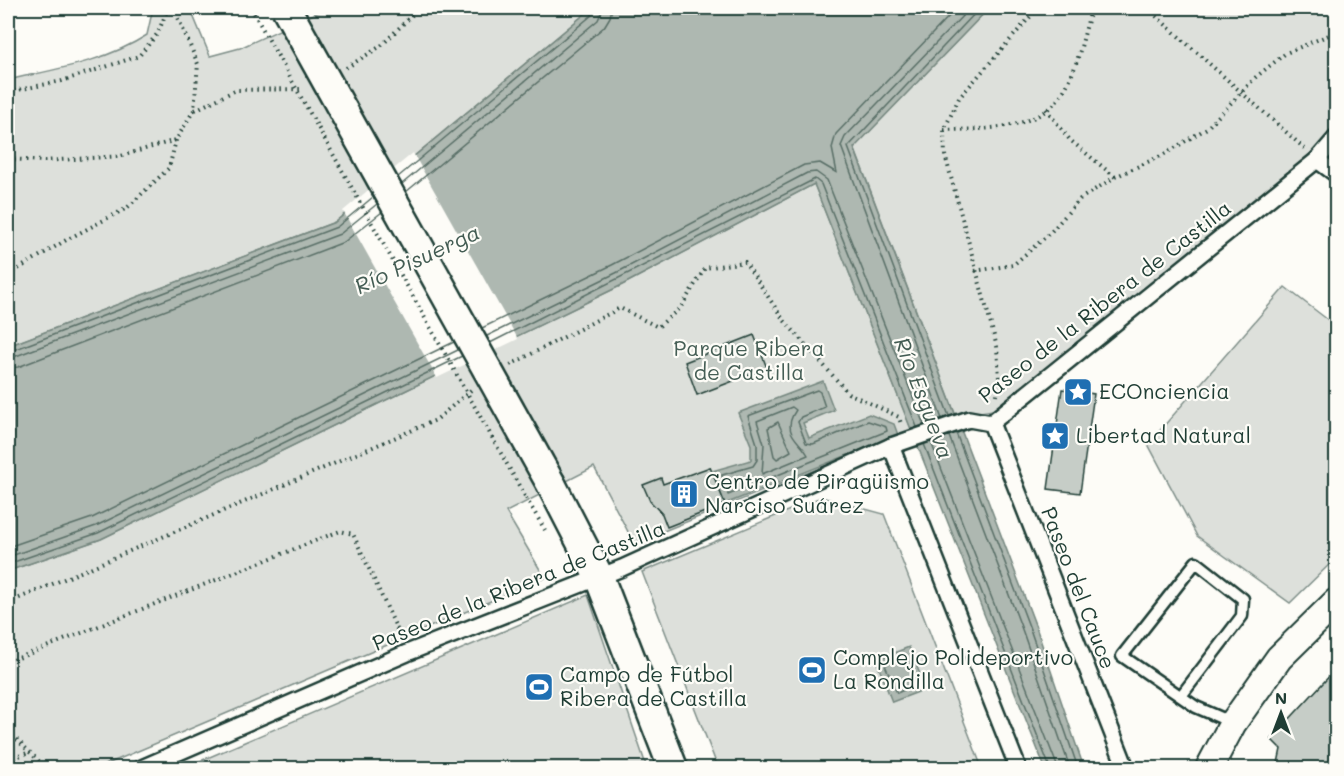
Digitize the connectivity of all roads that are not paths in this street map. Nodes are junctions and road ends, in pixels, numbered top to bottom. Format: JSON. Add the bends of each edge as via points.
{"nodes":[{"id":1,"x":285,"y":8,"type":"edge"},
{"id":2,"x":1336,"y":138,"type":"edge"},
{"id":3,"x":1317,"y":160,"type":"junction"},
{"id":4,"x":1336,"y":174,"type":"edge"},
{"id":5,"x":991,"y":423,"type":"junction"},
{"id":6,"x":901,"y":443,"type":"junction"},
{"id":7,"x":599,"y":577,"type":"junction"},
{"id":8,"x":1336,"y":602,"type":"edge"},
{"id":9,"x":1180,"y":696,"type":"junction"},
{"id":10,"x":1233,"y":723,"type":"junction"},
{"id":11,"x":142,"y":768,"type":"edge"},
{"id":12,"x":673,"y":768,"type":"edge"},
{"id":13,"x":1018,"y":768,"type":"edge"},
{"id":14,"x":1126,"y":768,"type":"edge"},
{"id":15,"x":1209,"y":768,"type":"edge"}],
"edges":[{"from":1,"to":7,"type":"main road","bridge":true},
{"from":2,"to":3,"type":"street","name":"Paseo de la Ribera de Castilla"},
{"from":3,"to":4,"type":"street"},
{"from":3,"to":5,"type":"street","name":"Paseo de la Ribera de Castilla"},
{"from":5,"to":6,"type":"street","name":"Paseo de la Ribera de Castilla","via":[[969,419]]},
{"from":5,"to":14,"type":"street","name":"Paseo del Cauce"},
{"from":6,"to":7,"type":"street","name":"Paseo de la Ribera de Castilla"},
{"from":6,"to":13,"type":"street"},
{"from":7,"to":11,"type":"street","name":"Paseo de la Ribera de Castilla","via":[[407,653]]},
{"from":7,"to":12,"type":"main road"},
{"from":8,"to":10,"type":"street","via":[[1279,658]]},
{"from":9,"to":9,"type":"lane","via":[[1122,656],[1196,562],[1243,599],[1242,616]]},
{"from":9,"to":10,"type":"lane"},
{"from":10,"to":15,"type":"street"}]}
